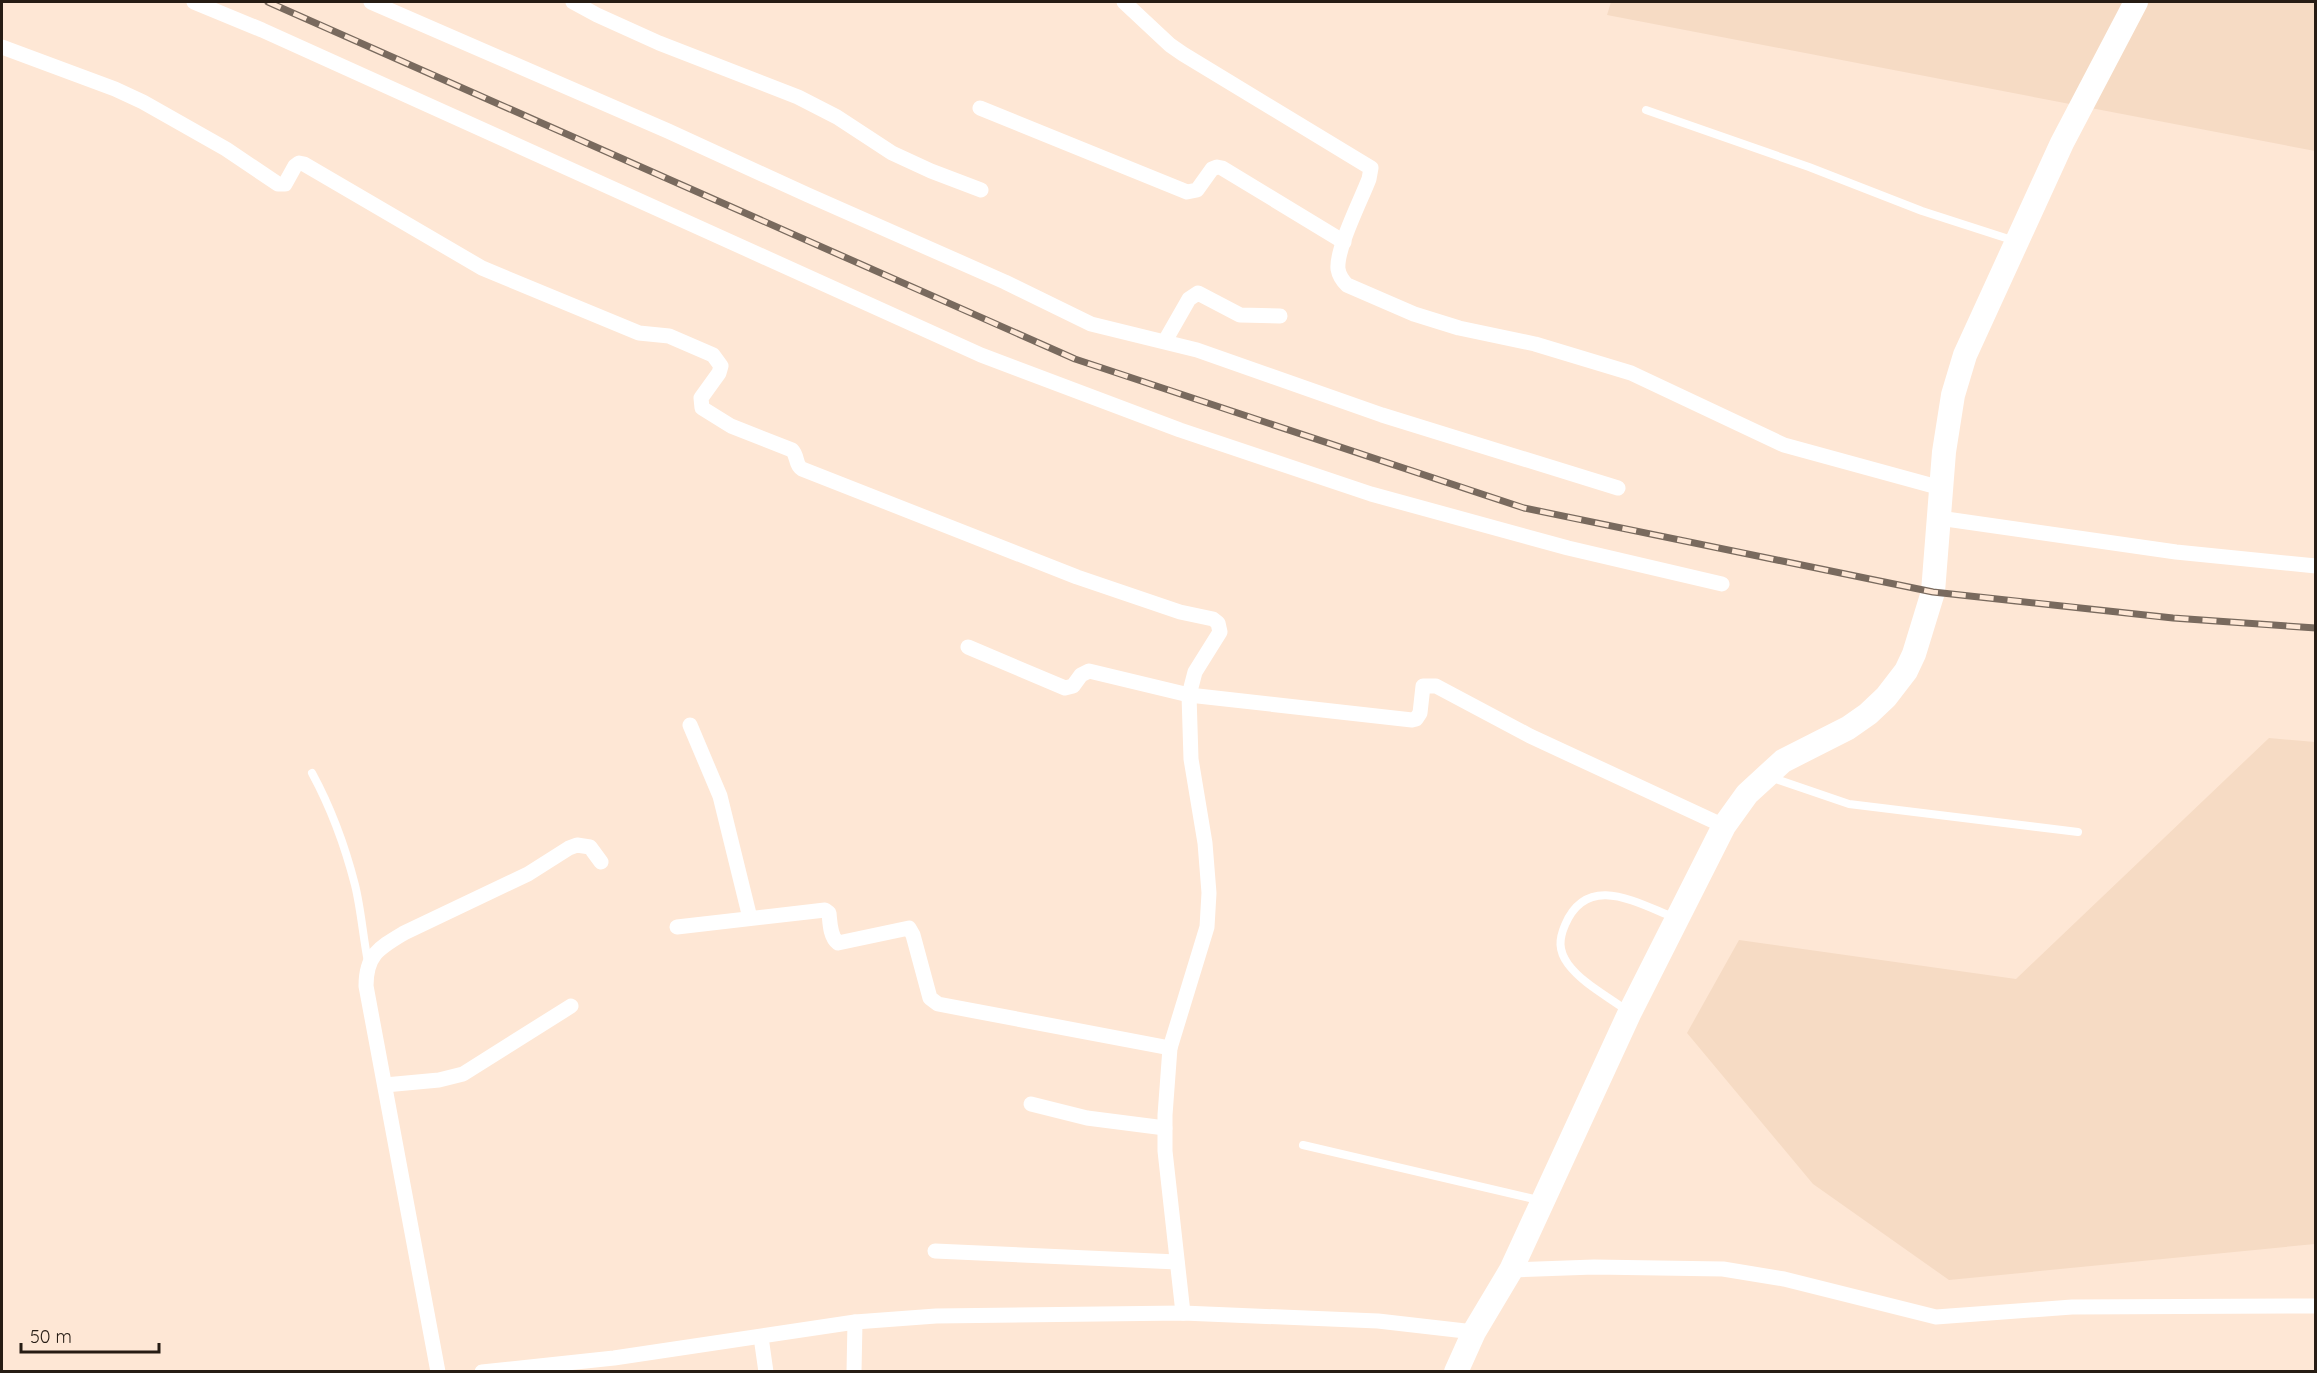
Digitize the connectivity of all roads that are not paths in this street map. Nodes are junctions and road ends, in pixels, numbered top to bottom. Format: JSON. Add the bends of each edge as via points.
{"nodes":[{"id":1,"x":194,"y":2,"type":"edge"},
{"id":2,"x":371,"y":2,"type":"edge"},
{"id":3,"x":573,"y":2,"type":"edge"},
{"id":4,"x":1124,"y":2,"type":"edge"},
{"id":5,"x":2136,"y":2,"type":"edge"},
{"id":6,"x":2,"y":47,"type":"edge"},
{"id":7,"x":980,"y":108,"type":"dead end"},
{"id":8,"x":1646,"y":110,"type":"dead end"},
{"id":9,"x":981,"y":190,"type":"dead end"},
{"id":10,"x":1344,"y":242,"type":"junction"},
{"id":11,"x":2016,"y":242,"type":"junction"},
{"id":12,"x":1281,"y":316,"type":"dead end"},
{"id":13,"x":1165,"y":341,"type":"junction"},
{"id":14,"x":1618,"y":488,"type":"dead end"},
{"id":15,"x":1941,"y":488,"type":"junction"},
{"id":16,"x":1939,"y":518,"type":"junction"},
{"id":17,"x":2316,"y":566,"type":"edge"},
{"id":18,"x":1722,"y":584,"type":"dead end"},
{"id":19,"x":968,"y":647,"type":"dead end"},
{"id":20,"x":1189,"y":695,"type":"junction"},
{"id":21,"x":690,"y":725,"type":"dead end"},
{"id":22,"x":312,"y":773,"type":"dead end"},
{"id":23,"x":1766,"y":775,"type":"junction"},
{"id":24,"x":1724,"y":826,"type":"junction"},
{"id":25,"x":2078,"y":832,"type":"dead end"},
{"id":26,"x":601,"y":862,"type":"dead end"},
{"id":27,"x":750,"y":918,"type":"junction"},
{"id":28,"x":1677,"y":918,"type":"junction"},
{"id":29,"x":677,"y":927,"type":"dead end"},
{"id":30,"x":368,"y":963,"type":"junction"},
{"id":31,"x":571,"y":1006,"type":"dead end"},
{"id":32,"x":1630,"y":1012,"type":"junction"},
{"id":33,"x":1170,"y":1048,"type":"junction"},
{"id":34,"x":385,"y":1085,"type":"junction"},
{"id":35,"x":1031,"y":1104,"type":"dead end"},
{"id":36,"x":1165,"y":1128,"type":"junction"},
{"id":37,"x":1303,"y":1145,"type":"dead end"},
{"id":38,"x":1543,"y":1201,"type":"junction"},
{"id":39,"x":935,"y":1251,"type":"dead end"},
{"id":40,"x":1177,"y":1262,"type":"junction"},
{"id":41,"x":1511,"y":1270,"type":"junction"},
{"id":42,"x":2316,"y":1306,"type":"edge"},
{"id":43,"x":1183,"y":1313,"type":"junction"},
{"id":44,"x":855,"y":1322,"type":"junction"},
{"id":45,"x":1474,"y":1332,"type":"junction"},
{"id":46,"x":761,"y":1337,"type":"junction"},
{"id":47,"x":438,"y":1371,"type":"edge"},
{"id":48,"x":482,"y":1371,"type":"edge"},
{"id":49,"x":499,"y":1371,"type":"edge"},
{"id":50,"x":766,"y":1371,"type":"edge"},
{"id":51,"x":854,"y":1371,"type":"edge"},
{"id":52,"x":1456,"y":1371,"type":"edge"}],
"edges":[{"from":1,"to":18,"type":"street","via":[[981,355],[1180,430],[1371,495]]},
{"from":2,"to":13,"type":"street","via":[[668,131],[1091,324]]},
{"from":3,"to":9,"type":"street","via":[[659,43],[798,97],[892,153]]},
{"from":4,"to":10,"type":"street","via":[[1183,54],[1371,168]]},
{"from":5,"to":11,"type":"main road","via":[[2062,143]]},
{"from":6,"to":20,"type":"street","via":[[143,102],[278,184],[285,184],[295,166],[304,164],[482,268],[639,333],[669,336],[713,355],[721,366],[700,398],[702,408],[731,426],[792,450],[802,469],[1077,578],[1213,619],[1220,632],[1195,672]]},
{"from":7,"to":10,"type":"street","via":[[1187,192],[1197,190],[1212,169],[1221,168]]},
{"from":8,"to":11,"type":"lane"},
{"from":10,"to":15,"type":"street","via":[[1338,267],[1343,281],[1414,314],[1631,373],[1767,439]]},
{"from":11,"to":15,"type":"main road","via":[[1969,346],[1956,385]]},
{"from":12,"to":13,"type":"street","via":[[1240,315],[1198,293],[1189,299]]},
{"from":13,"to":14,"type":"street","via":[[1382,415]]},
{"from":15,"to":16,"type":"main road"},
{"from":16,"to":17,"type":"street","via":[[2176,552]]},
{"from":16,"to":23,"type":"main road","via":[[1934,592],[1906,672],[1868,714],[1783,761]]},
{"from":19,"to":20,"type":"street","via":[[1065,688],[1089,671]]},
{"from":20,"to":24,"type":"street","via":[[1412,720],[1420,713],[1423,686],[1436,686],[1530,736]]},
{"from":20,"to":33,"type":"street","via":[[1191,759],[1209,893],[1207,927]]},
{"from":21,"to":27,"type":"street","via":[[720,796]]},
{"from":22,"to":30,"type":"lane","via":[[337,829],[355,886]]},
{"from":23,"to":24,"type":"main road"},
{"from":23,"to":25,"type":"lane","via":[[1850,804]]},
{"from":24,"to":28,"type":"main road"},
{"from":26,"to":30,"type":"street","via":[[590,848],[569,848],[508,884],[404,933],[381,948]]},
{"from":27,"to":29,"type":"street"},
{"from":27,"to":33,"type":"street","via":[[827,910],[834,940],[842,944],[909,928],[930,998],[938,1004]]},
{"from":28,"to":32,"type":"main road"},
{"from":28,"to":32,"type":"lane","via":[[1608,894],[1579,903],[1569,916],[1560,937],[1560,951],[1576,974]]},
{"from":30,"to":34,"type":"street","via":[[366,986]]},
{"from":31,"to":34,"type":"street","via":[[463,1074]]},
{"from":32,"to":38,"type":"main road"},
{"from":33,"to":36,"type":"street"},
{"from":34,"to":47,"type":"street"},
{"from":35,"to":36,"type":"street","via":[[1087,1118]]},
{"from":36,"to":40,"type":"street"},
{"from":37,"to":38,"type":"lane"},
{"from":38,"to":41,"type":"main road"},
{"from":39,"to":40,"type":"street"},
{"from":40,"to":43,"type":"street"},
{"from":41,"to":42,"type":"street","via":[[1723,1269],[1784,1279],[1936,1317],[2072,1307]]},
{"from":41,"to":45,"type":"main road"},
{"from":43,"to":44,"type":"street","via":[[936,1316]]},
{"from":43,"to":45,"type":"street","via":[[1378,1321]]},
{"from":44,"to":46,"type":"street"},
{"from":44,"to":51,"type":"street"},
{"from":45,"to":52,"type":"main road"},
{"from":46,"to":49,"type":"street"},
{"from":46,"to":50,"type":"street"},
{"from":48,"to":49,"type":"street"}]}
